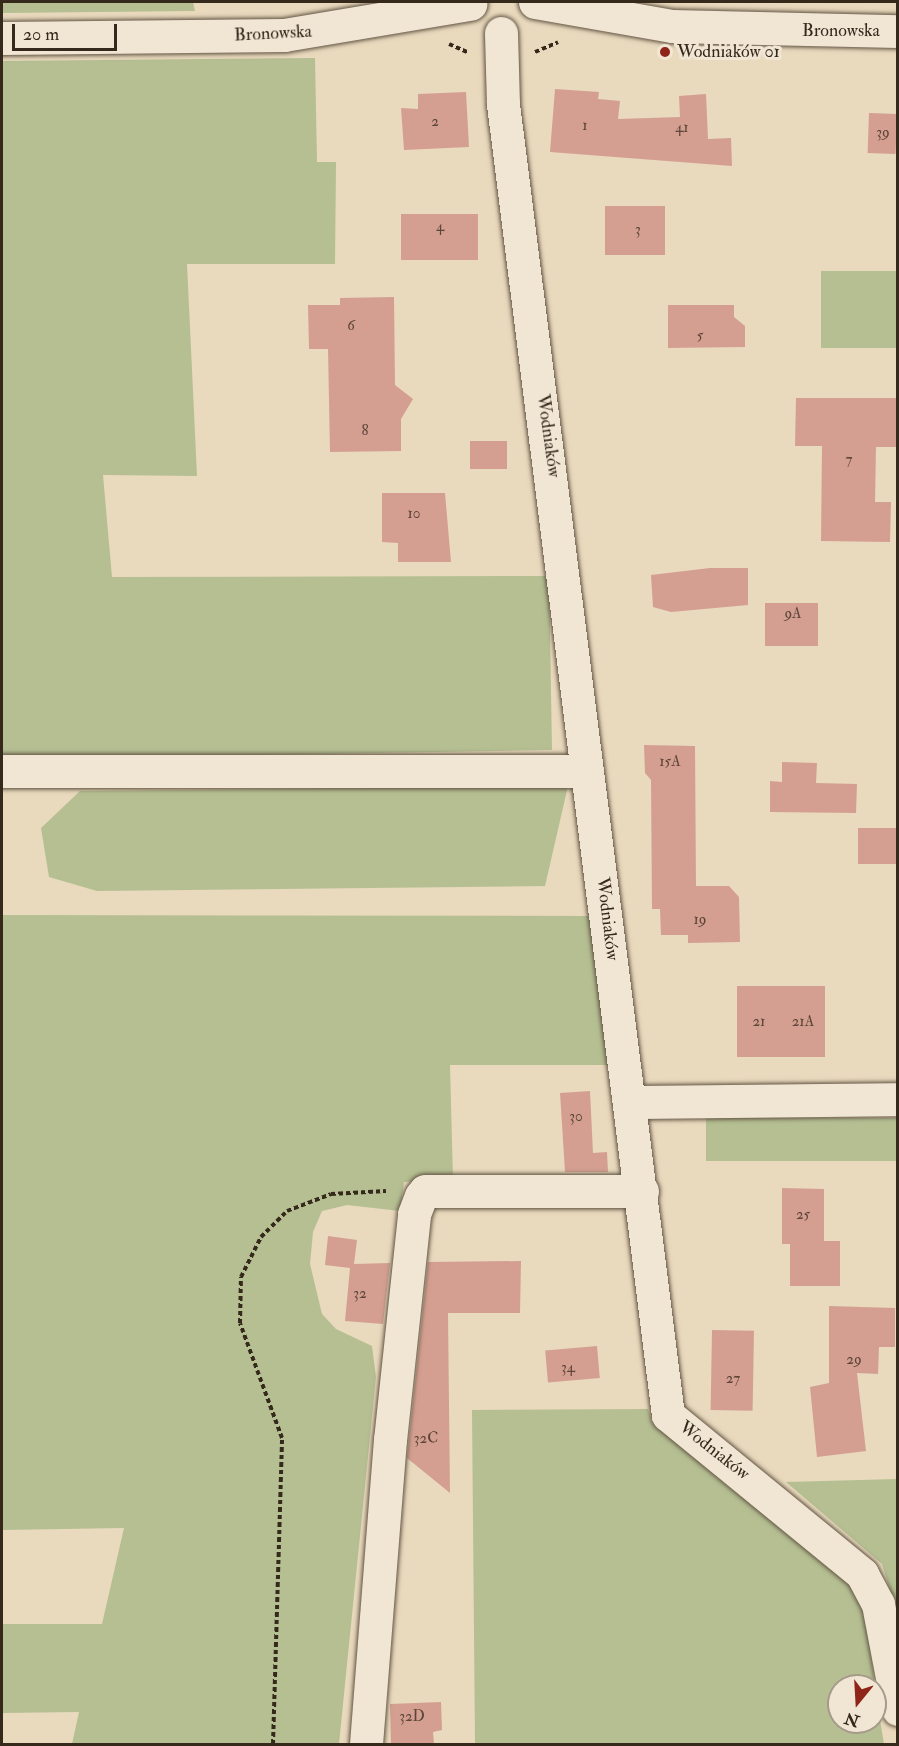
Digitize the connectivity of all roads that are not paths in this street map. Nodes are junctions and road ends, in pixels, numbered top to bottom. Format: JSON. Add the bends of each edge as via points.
{"nodes":[{"id":1,"x":535,"y":2,"type":"edge"},
{"id":2,"x":470,"y":3,"type":"edge"},
{"id":3,"x":897,"y":31,"type":"edge"},
{"id":4,"x":501,"y":33,"type":"junction"},
{"id":5,"x":2,"y":38,"type":"edge"},
{"id":6,"x":2,"y":771,"type":"edge"},
{"id":7,"x":587,"y":771,"type":"junction"},
{"id":8,"x":897,"y":1100,"type":"edge"},
{"id":9,"x":631,"y":1102,"type":"junction"},
{"id":10,"x":642,"y":1191,"type":"junction"},
{"id":11,"x":897,"y":1709,"type":"edge"},
{"id":12,"x":366,"y":1744,"type":"edge"}],
"edges":[{"from":1,"to":3,"type":"street","name":"Bronowska","via":[[672,26]]},
{"from":1,"to":4,"type":"street","name":"Bronowska","via":[[525,23]]},
{"from":2,"to":4,"type":"street","name":"Bronowska","via":[[477,21]]},
{"from":2,"to":5,"type":"street","name":"Bronowska","via":[[284,35]]},
{"from":4,"to":7,"type":"street","name":"Wodniaków","via":[[503,104]]},
{"from":6,"to":7,"type":"street"},
{"from":7,"to":9,"type":"street","name":"Wodniaków"},
{"from":8,"to":9,"type":"street"},
{"from":9,"to":10,"type":"street","name":"Wodniaków"},
{"from":10,"to":11,"type":"street","name":"Wodniaków","via":[[668,1415],[862,1574],[878,1604]]},
{"from":10,"to":12,"type":"street","via":[[425,1191],[414,1214]]}]}
